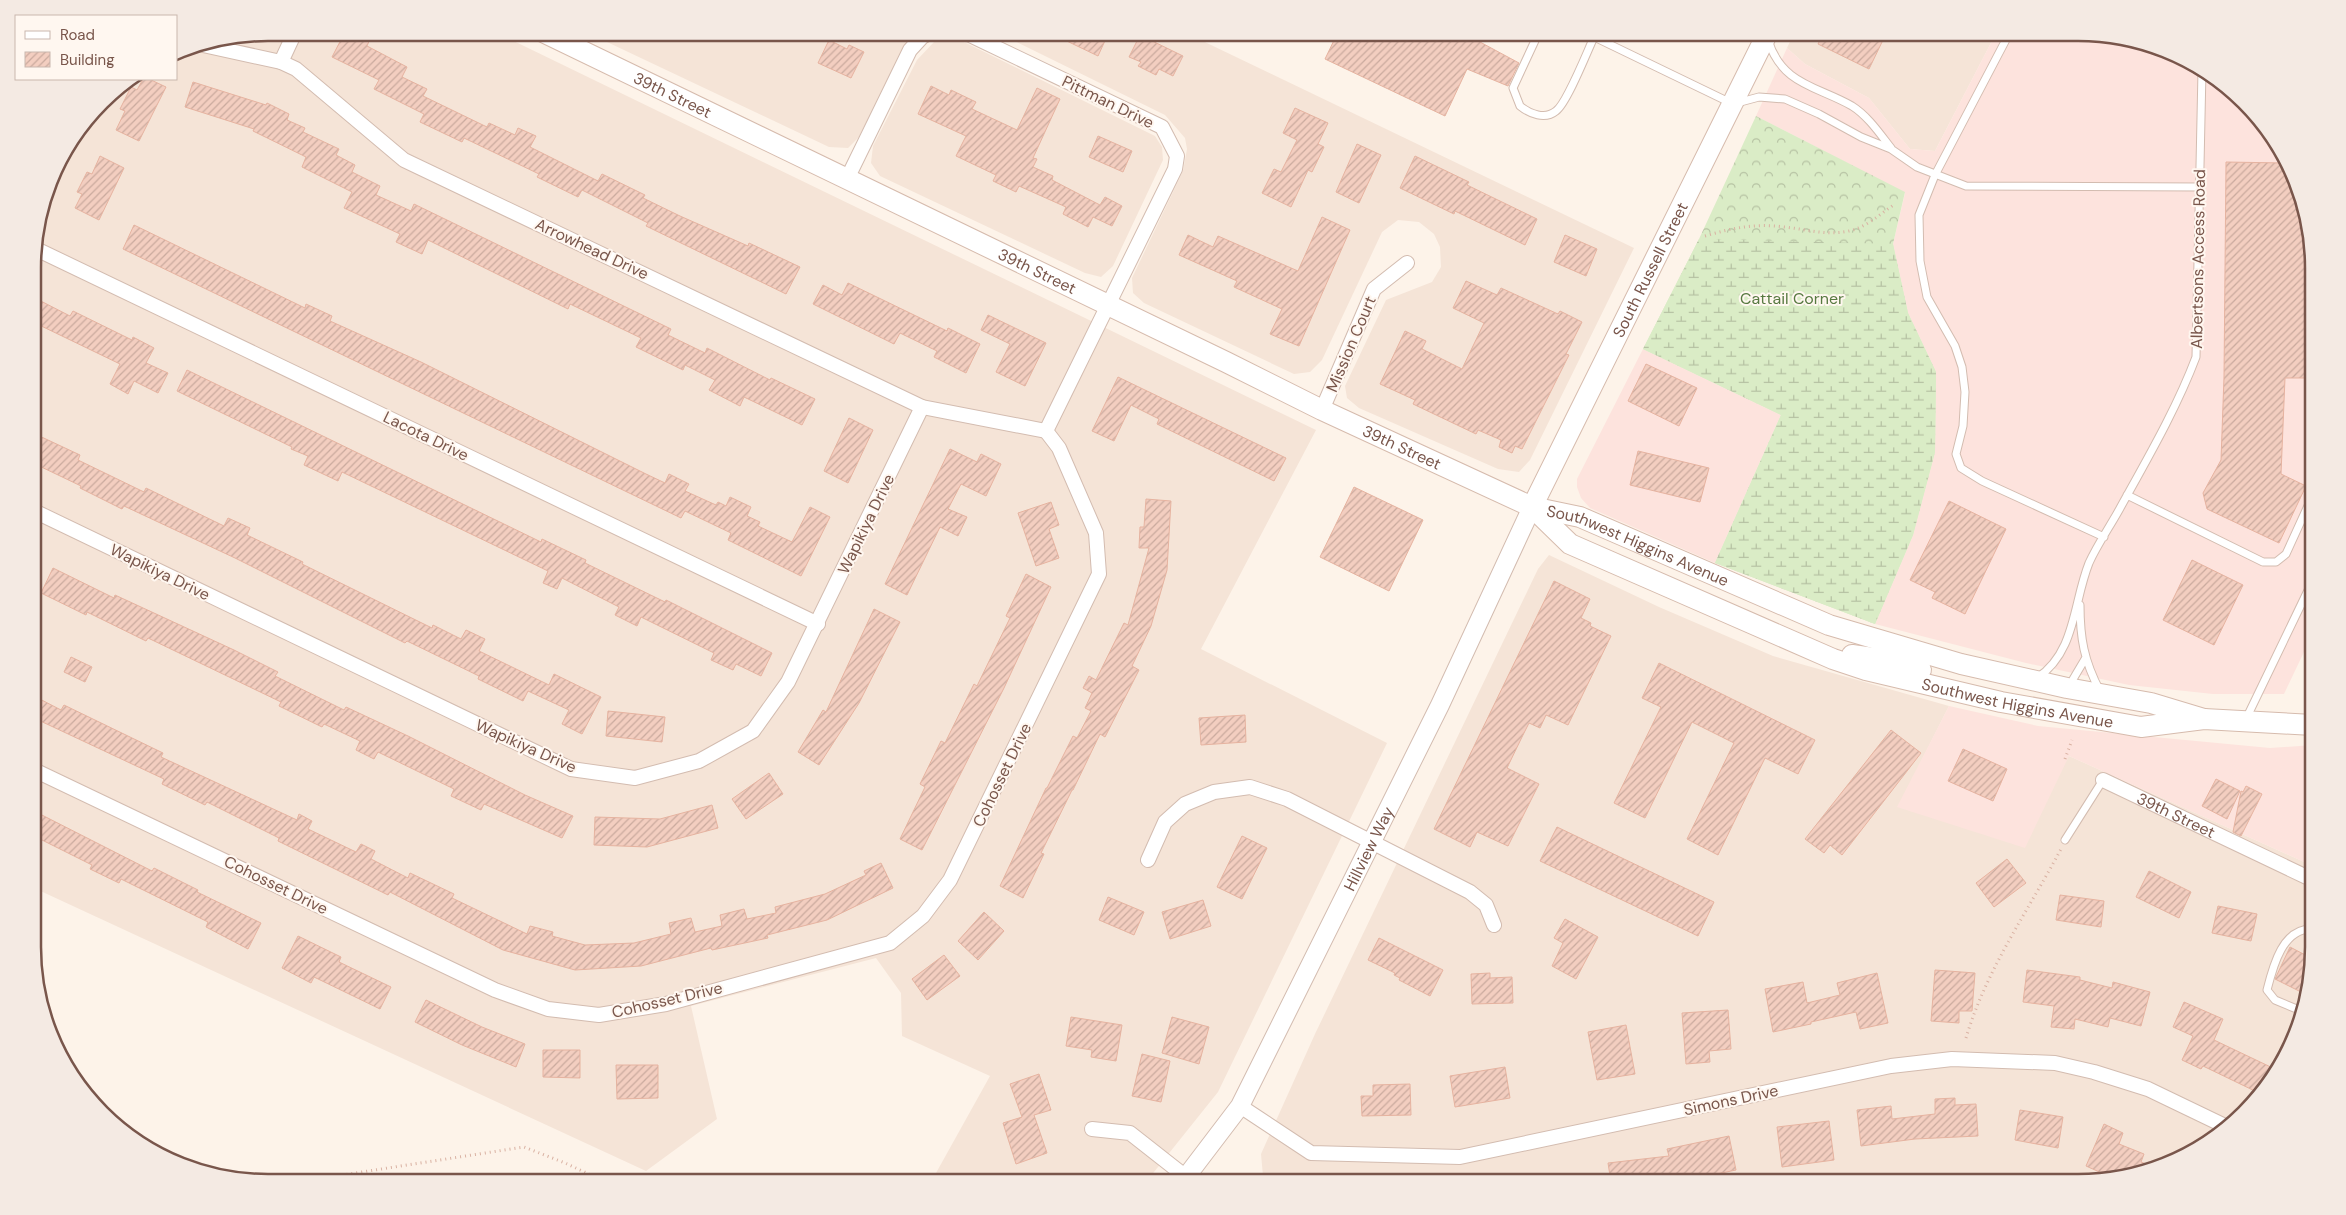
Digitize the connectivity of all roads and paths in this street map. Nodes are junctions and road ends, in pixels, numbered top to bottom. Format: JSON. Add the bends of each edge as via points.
{"nodes":[{"id":1,"x":291,"y":41,"type":"edge"},
{"id":2,"x":562,"y":41,"type":"edge"},
{"id":3,"x":918,"y":41,"type":"edge"},
{"id":4,"x":983,"y":41,"type":"edge"},
{"id":5,"x":1534,"y":41,"type":"edge"},
{"id":6,"x":1592,"y":41,"type":"edge"},
{"id":7,"x":1602,"y":41,"type":"edge"},
{"id":8,"x":1764,"y":41,"type":"edge"},
{"id":9,"x":1770,"y":41,"type":"edge"},
{"id":10,"x":2005,"y":41,"type":"edge"},
{"id":11,"x":215,"y":48,"type":"edge"},
{"id":12,"x":281,"y":62,"type":"junction"},
{"id":13,"x":2202,"y":78,"type":"edge"},
{"id":14,"x":1733,"y":104,"type":"junction"},
{"id":15,"x":1891,"y":149,"type":"junction"},
{"id":16,"x":1935,"y":175,"type":"junction"},
{"id":17,"x":847,"y":179,"type":"junction"},
{"id":18,"x":2200,"y":187,"type":"junction"},
{"id":19,"x":1895,"y":204,"type":"dead end"},
{"id":20,"x":1705,"y":236,"type":"dead end"},
{"id":21,"x":42,"y":252,"type":"edge"},
{"id":22,"x":1407,"y":263,"type":"dead end"},
{"id":23,"x":1107,"y":306,"type":"junction"},
{"id":24,"x":922,"y":407,"type":"junction"},
{"id":25,"x":1322,"y":410,"type":"junction"},
{"id":26,"x":1046,"y":431,"type":"junction"},
{"id":27,"x":2127,"y":495,"type":"junction"},
{"id":28,"x":1532,"y":507,"type":"junction"},
{"id":29,"x":2305,"y":512,"type":"edge"},
{"id":30,"x":41,"y":514,"type":"edge"},
{"id":31,"x":2104,"y":537,"type":"junction"},
{"id":32,"x":2305,"y":597,"type":"edge"},
{"id":33,"x":2080,"y":600,"type":"junction"},
{"id":34,"x":818,"y":624,"type":"junction"},
{"id":35,"x":1833,"y":659,"type":"junction"},
{"id":36,"x":2085,"y":659,"type":"junction"},
{"id":37,"x":2033,"y":680,"type":"junction"},
{"id":38,"x":2067,"y":688,"type":"junction"},
{"id":39,"x":2102,"y":694,"type":"junction"},
{"id":40,"x":2204,"y":719,"type":"junction"},
{"id":41,"x":2245,"y":721,"type":"junction"},
{"id":42,"x":2305,"y":725,"type":"edge"},
{"id":43,"x":2072,"y":740,"type":"dead end"},
{"id":44,"x":2065,"y":759,"type":"dead end"},
{"id":45,"x":41,"y":773,"type":"edge"},
{"id":46,"x":2103,"y":780,"type":"joint"},
{"id":47,"x":2065,"y":840,"type":"joint"},
{"id":48,"x":1372,"y":842,"type":"junction"},
{"id":49,"x":1148,"y":860,"type":"dead end"},
{"id":50,"x":2305,"y":876,"type":"edge"},
{"id":51,"x":1494,"y":925,"type":"dead end"},
{"id":52,"x":2305,"y":929,"type":"edge"},
{"id":53,"x":2296,"y":1009,"type":"edge"},
{"id":54,"x":1966,"y":1038,"type":"dead end"},
{"id":55,"x":1240,"y":1106,"type":"junction"},
{"id":56,"x":2220,"y":1124,"type":"edge"},
{"id":57,"x":1092,"y":1129,"type":"dead end"},
{"id":58,"x":347,"y":1174,"type":"edge"},
{"id":59,"x":589,"y":1174,"type":"edge"},
{"id":60,"x":1174,"y":1174,"type":"edge"},
{"id":61,"x":1186,"y":1174,"type":"edge"}],
"edges":[{"from":1,"to":12,"type":"street"},
{"from":2,"to":17,"type":"main road","name":"39th Street"},
{"from":3,"to":17,"type":"street","via":[[910,50]]},
{"from":4,"to":23,"type":"street","name":"Pittman Drive","via":[[1162,127],[1171,143],[1177,156],[1175,169]]},
{"from":5,"to":6,"type":"lane","via":[[1513,88],[1520,106],[1537,115],[1549,115],[1561,106]]},
{"from":7,"to":14,"type":"lane"},
{"from":8,"to":14,"type":"main road","name":"South Russell Street"},
{"from":9,"to":15,"type":"lane","via":[[1773,56],[1784,69],[1808,88],[1853,107],[1872,124]]},
{"from":10,"to":16,"type":"lane"},
{"from":11,"to":12,"type":"street","name":"Arrowhead Drive"},
{"from":12,"to":24,"type":"street","name":"Arrowhead Drive","via":[[296,69],[404,160]]},
{"from":13,"to":18,"type":"lane","name":"Albertsons Access Road"},
{"from":14,"to":15,"type":"lane","via":[[1759,97],[1786,100]]},
{"from":14,"to":28,"type":"main road","name":"South Russell Street"},
{"from":15,"to":16,"type":"lane"},
{"from":16,"to":18,"type":"lane","via":[[1966,186],[1987,188]]},
{"from":16,"to":31,"type":"lane","via":[[1919,215],[1920,261],[1927,297],[1955,346],[1962,367],[1965,392],[1963,426],[1956,454],[1961,468],[1982,481]]},
{"from":17,"to":23,"type":"main road","name":"39th Street"},
{"from":18,"to":27,"type":"lane","name":"Albertsons Access Road","via":[[2196,357],[2188,380]]},
{"from":19,"to":20,"type":"path","via":[[1866,225],[1848,231],[1820,234],[1751,224]]},
{"from":21,"to":34,"type":"street","name":"Lacota Drive"},
{"from":22,"to":25,"type":"street","name":"Mission Court","via":[[1374,289]]},
{"from":23,"to":25,"type":"main road","name":"39th Street"},
{"from":23,"to":26,"type":"street"},
{"from":24,"to":26,"type":"street"},
{"from":24,"to":34,"type":"street","name":"Wapikiya Drive"},
{"from":25,"to":28,"type":"main road","name":"39th Street"},
{"from":26,"to":45,"type":"street","name":"Cohosset Drive","via":[[1059,448],[1096,533],[1099,574],[950,880],[923,916],[890,943],[666,1004],[599,1015],[548,1009],[494,990]]},
{"from":27,"to":29,"type":"lane","via":[[2263,562],[2276,562],[2286,554]]},
{"from":27,"to":31,"type":"lane","name":"Albertsons Access Road"},
{"from":28,"to":35,"type":"main road","name":"Southwest Higgins Avenue","via":[[1570,544]]},
{"from":28,"to":37,"type":"main road","name":"Southwest Higgins Avenue","via":[[1580,517],[1829,625],[1952,661]]},
{"from":28,"to":48,"type":"street","name":"Hillview Way"},
{"from":30,"to":34,"type":"street","name":"Wapikiya Drive","via":[[571,769],[635,778],[699,761],[753,731],[788,682]]},
{"from":31,"to":33,"type":"lane","name":"Albertsons Access Road","via":[[2089,564]]},
{"from":32,"to":41,"type":"lane"},
{"from":33,"to":36,"type":"lane"},
{"from":33,"to":37,"type":"lane","via":[[2061,655],[2048,670]]},
{"from":35,"to":38,"type":"main road","name":"Southwest Higgins Avenue","via":[[1851,655],[1874,658],[2042,698],[2057,697]]},
{"from":35,"to":40,"type":"main road","name":"Southwest Higgins Avenue","via":[[2001,702],[2132,726]]},
{"from":36,"to":38,"type":"lane"},
{"from":36,"to":39,"type":"lane"},
{"from":37,"to":38,"type":"main road","name":"Southwest Higgins Avenue"},
{"from":38,"to":39,"type":"main road","name":"Southwest Higgins Avenue"},
{"from":39,"to":40,"type":"main road","name":"Southwest Higgins Avenue","via":[[2151,703]]},
{"from":40,"to":41,"type":"main road","name":"Southwest Higgins Avenue"},
{"from":41,"to":42,"type":"main road","name":"Southwest Higgins Avenue"},
{"from":43,"to":44,"type":"path"},
{"from":46,"to":47,"type":"lane","name":"39th Street"},
{"from":46,"to":50,"type":"street","name":"39th Street"},
{"from":47,"to":54,"type":"path","via":[[1995,969]]},
{"from":48,"to":49,"type":"street","via":[[1286,799],[1250,787],[1214,792],[1185,804],[1165,822]]},
{"from":48,"to":51,"type":"street","via":[[1470,892],[1486,905]]},
{"from":48,"to":55,"type":"street","name":"Hillview Way"},
{"from":52,"to":53,"type":"lane","via":[[2293,934],[2283,947],[2275,960],[2267,990],[2275,1000]]},
{"from":55,"to":56,"type":"street","name":"Simons Drive","via":[[1311,1153],[1460,1157],[1891,1066],[1952,1059],[2055,1063],[2094,1072],[2148,1089]]},
{"from":55,"to":61,"type":"street","name":"Hillview Way"},
{"from":57,"to":60,"type":"street","via":[[1130,1133]]},
{"from":58,"to":59,"type":"path","via":[[524,1146]]}]}
